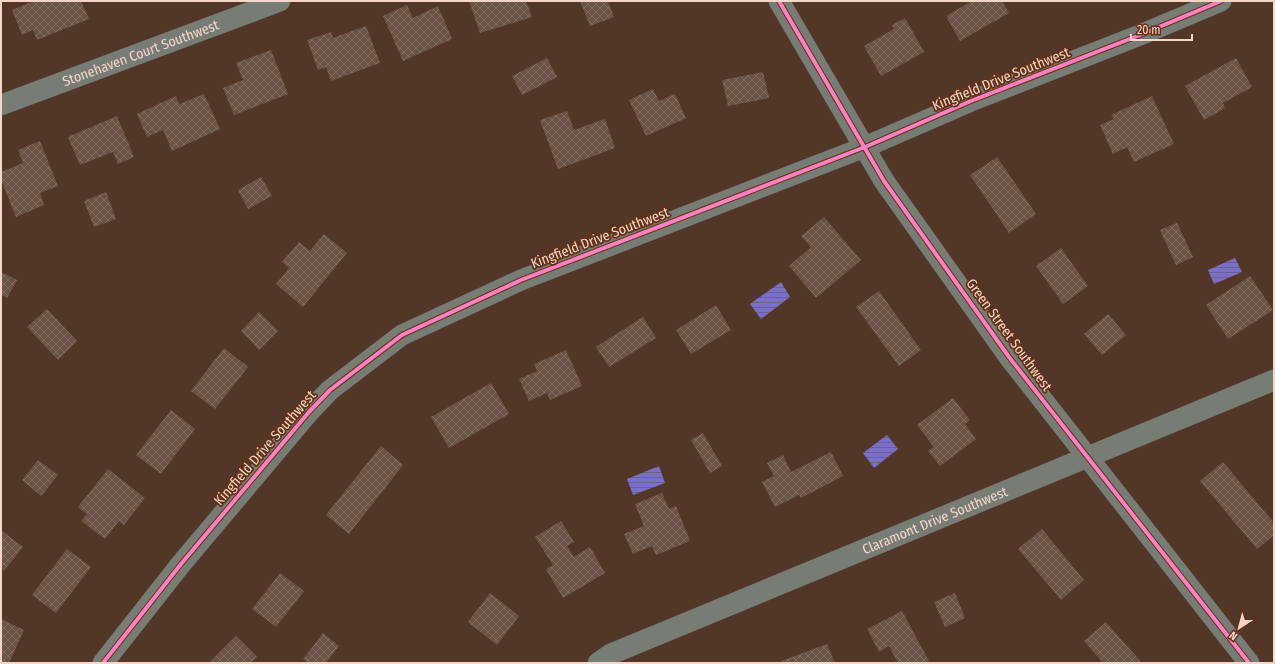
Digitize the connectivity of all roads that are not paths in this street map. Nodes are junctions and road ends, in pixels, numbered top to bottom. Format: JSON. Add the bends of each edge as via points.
{"nodes":[{"id":1,"x":280,"y":1,"type":"edge"},
{"id":2,"x":779,"y":1,"type":"edge"},
{"id":3,"x":1221,"y":1,"type":"edge"},
{"id":4,"x":1,"y":105,"type":"edge"},
{"id":5,"x":864,"y":147,"type":"junction"},
{"id":6,"x":1274,"y":380,"type":"edge"},
{"id":7,"x":1088,"y":458,"type":"junction"},
{"id":8,"x":103,"y":663,"type":"edge"},
{"id":9,"x":598,"y":663,"type":"edge"},
{"id":10,"x":1249,"y":663,"type":"edge"}],
"edges":[{"from":1,"to":4,"type":"street","name":"Stonehaven Court Southwest"},
{"from":2,"to":5,"type":"street","name":"Green Street Southwest"},
{"from":3,"to":5,"type":"street","name":"Kingfield Drive Southwest","via":[[971,101]]},
{"from":5,"to":7,"type":"street","name":"Green Street Southwest","via":[[884,181],[1009,357]]},
{"from":5,"to":8,"type":"street","name":"Kingfield Drive Southwest","via":[[522,280],[402,335],[330,390],[309,412],[181,564]]},
{"from":6,"to":7,"type":"street","name":"Claramont Drive Southwest"},
{"from":7,"to":9,"type":"street","name":"Claramont Drive Southwest","via":[[619,651]]},
{"from":7,"to":10,"type":"street","name":"Green Street Southwest"}]}
